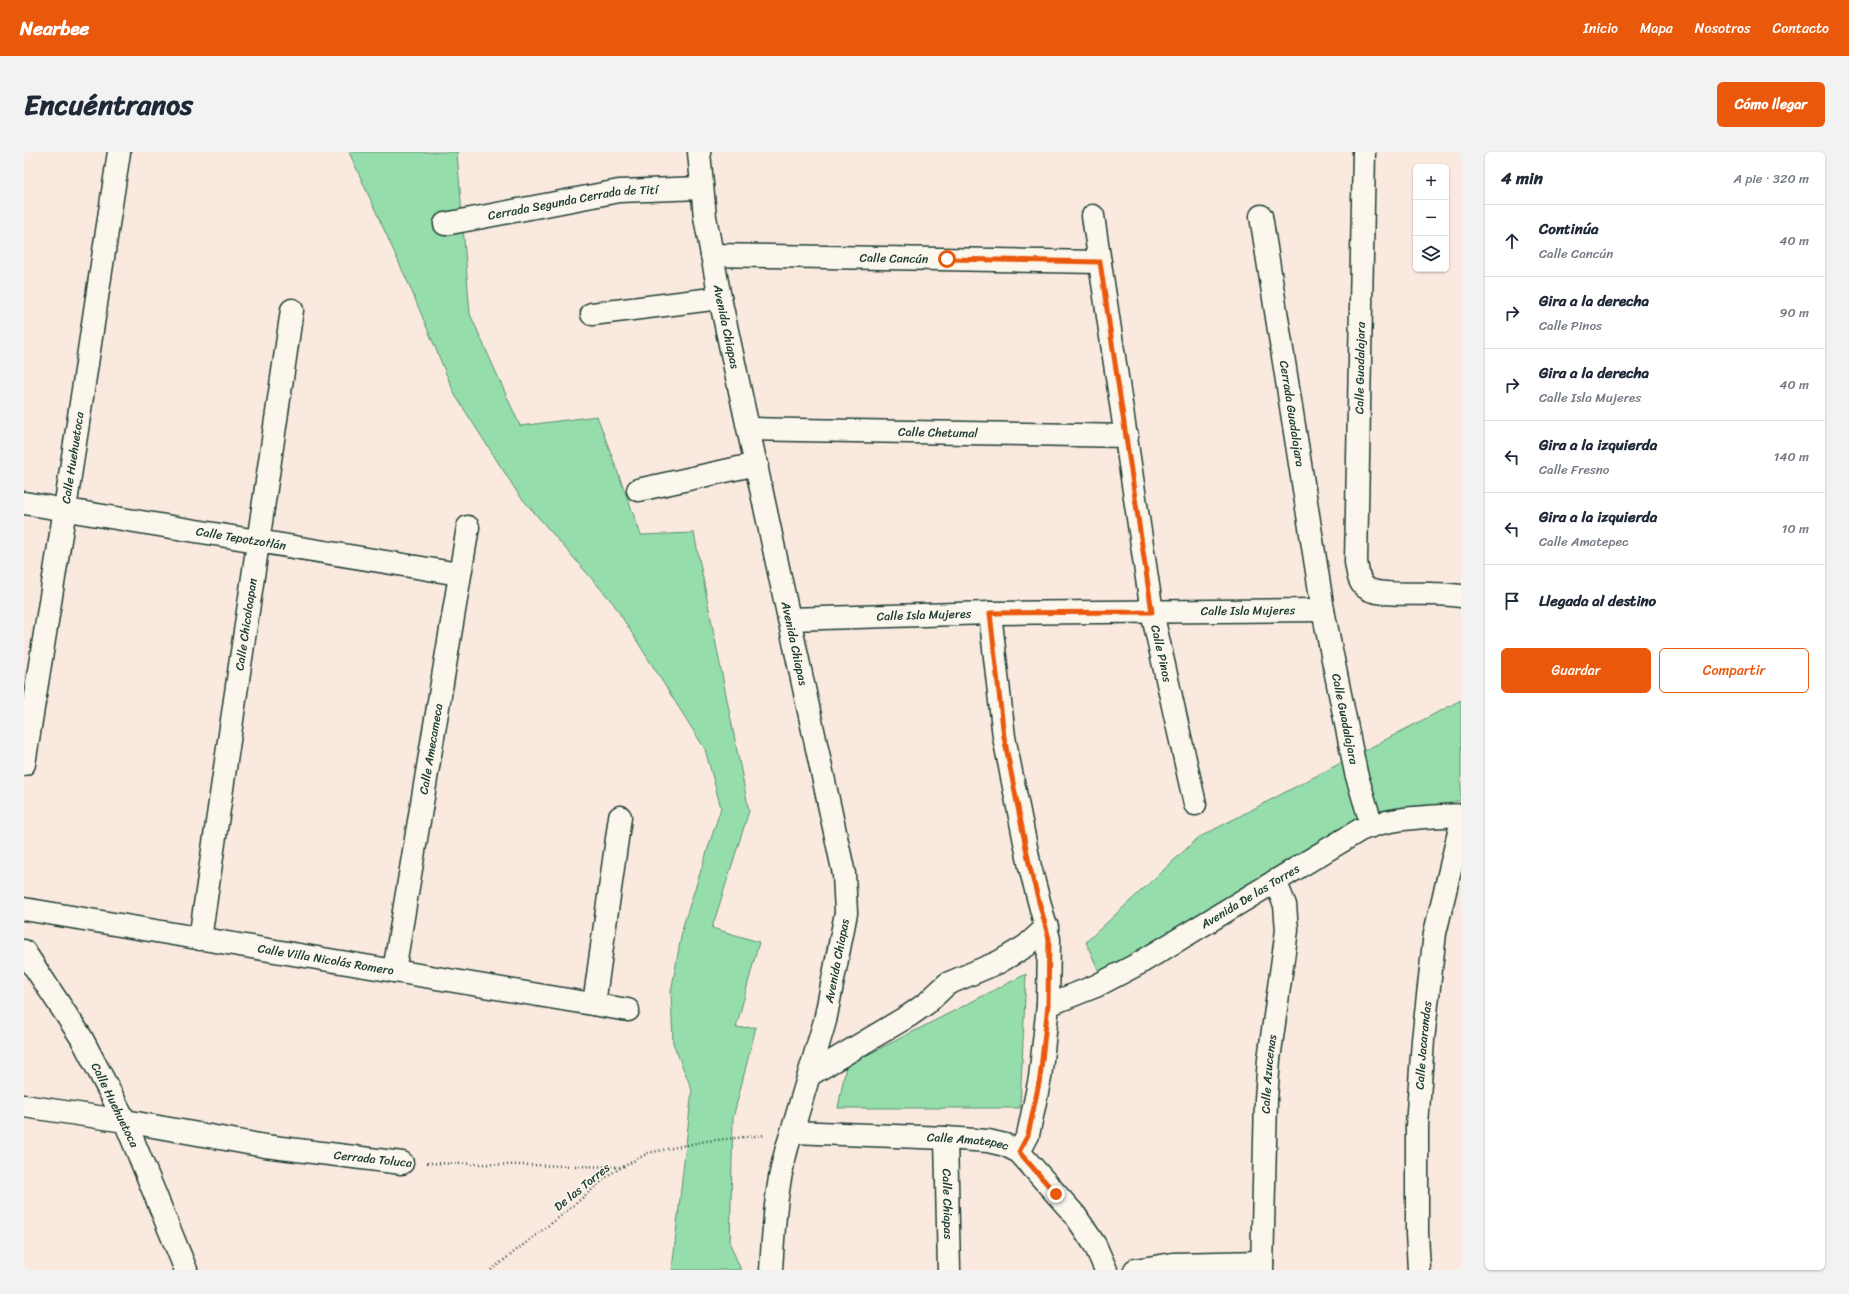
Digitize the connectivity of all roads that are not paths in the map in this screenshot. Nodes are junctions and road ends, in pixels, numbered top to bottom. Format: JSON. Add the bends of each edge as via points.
{"nodes":[{"id":1,"x":119,"y":152,"type":"edge"},
{"id":2,"x":699,"y":152,"type":"edge"},
{"id":3,"x":1364,"y":152,"type":"edge"},
{"id":4,"x":702,"y":188,"type":"junction"},
{"id":5,"x":1093,"y":216,"type":"dead end"},
{"id":6,"x":1261,"y":216,"type":"dead end"},
{"id":7,"x":445,"y":224,"type":"dead end"},
{"id":8,"x":712,"y":255,"type":"junction"},
{"id":9,"x":1100,"y":262,"type":"junction"},
{"id":10,"x":720,"y":298,"type":"junction"},
{"id":11,"x":292,"y":310,"type":"dead end"},
{"id":12,"x":592,"y":314,"type":"dead end"},
{"id":13,"x":749,"y":430,"type":"junction"},
{"id":14,"x":1127,"y":436,"type":"junction"},
{"id":15,"x":757,"y":464,"type":"junction"},
{"id":16,"x":638,"y":490,"type":"dead end"},
{"id":17,"x":24,"y":503,"type":"edge"},
{"id":18,"x":65,"y":509,"type":"junction"},
{"id":19,"x":468,"y":527,"type":"dead end"},
{"id":20,"x":258,"y":541,"type":"junction"},
{"id":21,"x":459,"y":574,"type":"junction"},
{"id":22,"x":1461,"y":596,"type":"edge"},
{"id":23,"x":1323,"y":610,"type":"junction"},
{"id":24,"x":1152,"y":612,"type":"junction"},
{"id":25,"x":990,"y":613,"type":"junction"},
{"id":26,"x":789,"y":619,"type":"junction"},
{"id":27,"x":24,"y":764,"type":"edge"},
{"id":28,"x":1195,"y":804,"type":"dead end"},
{"id":29,"x":1461,"y":815,"type":"edge"},
{"id":30,"x":620,"y":816,"type":"dead end"},
{"id":31,"x":1461,"y":824,"type":"edge"},
{"id":32,"x":1372,"y":826,"type":"junction"},
{"id":33,"x":1275,"y":881,"type":"junction"},
{"id":34,"x":24,"y":908,"type":"edge"},
{"id":35,"x":1047,"y":927,"type":"junction"},
{"id":36,"x":200,"y":939,"type":"junction"},
{"id":37,"x":24,"y":951,"type":"edge"},
{"id":38,"x":394,"y":971,"type":"junction"},
{"id":39,"x":594,"y":1004,"type":"junction"},
{"id":40,"x":1048,"y":1005,"type":"junction"},
{"id":41,"x":628,"y":1010,"type":"dead end"},
{"id":42,"x":811,"y":1074,"type":"junction"},
{"id":43,"x":24,"y":1106,"type":"edge"},
{"id":44,"x":126,"y":1121,"type":"junction"},
{"id":45,"x":792,"y":1132,"type":"junction"},
{"id":46,"x":946,"y":1138,"type":"junction"},
{"id":47,"x":1019,"y":1152,"type":"junction"},
{"id":48,"x":402,"y":1163,"type":"road end"},
{"id":49,"x":1262,"y":1266,"type":"edge"},
{"id":50,"x":186,"y":1270,"type":"edge"},
{"id":51,"x":771,"y":1270,"type":"edge"},
{"id":52,"x":949,"y":1270,"type":"edge"},
{"id":53,"x":1106,"y":1270,"type":"edge"},
{"id":54,"x":1135,"y":1270,"type":"edge"},
{"id":55,"x":1419,"y":1270,"type":"edge"}],
"edges":[{"from":1,"to":18,"type":"street","name":"Calle Huehuetoca"},
{"from":2,"to":4,"type":"street","name":"Avenida Chiapas"},
{"from":3,"to":22,"type":"street","name":"Calle Guadalajara","via":[[1356,562],[1362,584],[1368,590],[1379,593]]},
{"from":4,"to":7,"type":"street","name":"Cerrada Segunda Cerrada de Tití","via":[[619,191]]},
{"from":4,"to":8,"type":"street","name":"Avenida Chiapas"},
{"from":5,"to":9,"type":"street","name":"Calle Pinos"},
{"from":6,"to":23,"type":"street","name":"Cerrada Guadalajara"},
{"from":8,"to":9,"type":"street","name":"Calle Cancún"},
{"from":8,"to":10,"type":"street","name":"Avenida Chiapas"},
{"from":9,"to":14,"type":"street","name":"Calle Pinos"},
{"from":10,"to":12,"type":"street"},
{"from":10,"to":13,"type":"street","name":"Avenida Chiapas"},
{"from":11,"to":20,"type":"street","name":"Calle Chicoloapan"},
{"from":13,"to":14,"type":"street","name":"Calle Chetumal"},
{"from":13,"to":15,"type":"street","name":"Avenida Chiapas"},
{"from":14,"to":24,"type":"street","name":"Calle Pinos"},
{"from":15,"to":16,"type":"street"},
{"from":15,"to":26,"type":"street","name":"Avenida Chiapas"},
{"from":17,"to":18,"type":"street","name":"Calle Tepotzotlán"},
{"from":18,"to":20,"type":"street","name":"Calle Tepotzotlán"},
{"from":18,"to":27,"type":"street","name":"Calle Huehuetoca"},
{"from":19,"to":21,"type":"street","name":"Calle Amecameca"},
{"from":20,"to":21,"type":"street","name":"Calle Tepotzotlán"},
{"from":20,"to":36,"type":"street","name":"Calle Chicoloapan"},
{"from":21,"to":38,"type":"street","name":"Calle Amecameca"},
{"from":23,"to":24,"type":"street","name":"Calle Isla Mujeres"},
{"from":23,"to":32,"type":"street","name":"Calle Guadalajara","via":[[1356,773]]},
{"from":24,"to":25,"type":"street","name":"Calle Isla Mujeres"},
{"from":24,"to":28,"type":"street","name":"Calle Pinos"},
{"from":25,"to":26,"type":"street","name":"Calle Isla Mujeres"},
{"from":25,"to":35,"type":"street","via":[[1004,737],[1030,868]]},
{"from":26,"to":42,"type":"street","name":"Avenida Chiapas","via":[[844,874],[846,894],[846,913],[825,1021]]},
{"from":29,"to":32,"type":"street","name":"Avenida De las Torres","via":[[1413,818]]},
{"from":30,"to":39,"type":"street"},
{"from":31,"to":55,"type":"street","name":"Calle Jacarandas","via":[[1435,933],[1423,1040],[1416,1126]]},
{"from":32,"to":33,"type":"street","name":"Avenida De las Torres","via":[[1360,830]]},
{"from":33,"to":40,"type":"street","name":"Avenida De las Torres","via":[[1138,964],[1096,986]]},
{"from":33,"to":49,"type":"street","name":"Calle Azucenas","via":[[1285,905],[1287,930],[1266,1099]]},
{"from":34,"to":36,"type":"street","name":"Calle Villa Nicolás Romero"},
{"from":35,"to":40,"type":"street","via":[[1050,953]]},
{"from":35,"to":42,"type":"street","via":[[1026,946],[999,962],[947,984],[910,1015]]},
{"from":36,"to":38,"type":"street","name":"Calle Villa Nicolás Romero"},
{"from":37,"to":44,"type":"street","name":"Calle Huehuetoca","via":[[81,1037]]},
{"from":38,"to":39,"type":"street","name":"Calle Villa Nicolás Romero"},
{"from":39,"to":41,"type":"street","name":"Calle Villa Nicolás Romero"},
{"from":40,"to":47,"type":"street","via":[[1040,1078],[1032,1119],[1028,1135]]},
{"from":42,"to":45,"type":"street","name":"Avenida Chiapas"},
{"from":43,"to":44,"type":"street","name":"Cerrada Toluca"},
{"from":44,"to":48,"type":"street","name":"Cerrada Toluca","via":[[265,1146]]},
{"from":44,"to":50,"type":"street","name":"Calle Huehuetoca"},
{"from":45,"to":46,"type":"street","name":"Calle Amatepec"},
{"from":45,"to":51,"type":"street","name":"Avenida Chiapas","via":[[776,1198]]},
{"from":46,"to":47,"type":"street","name":"Calle Amatepec","via":[[988,1141]]},
{"from":46,"to":52,"type":"street","name":"Calle Chiapas"},
{"from":47,"to":53,"type":"street","name":"Calle Amatepec","via":[[1075,1215],[1095,1245]]},
{"from":49,"to":54,"type":"street","via":[[1173,1264]]}]}
